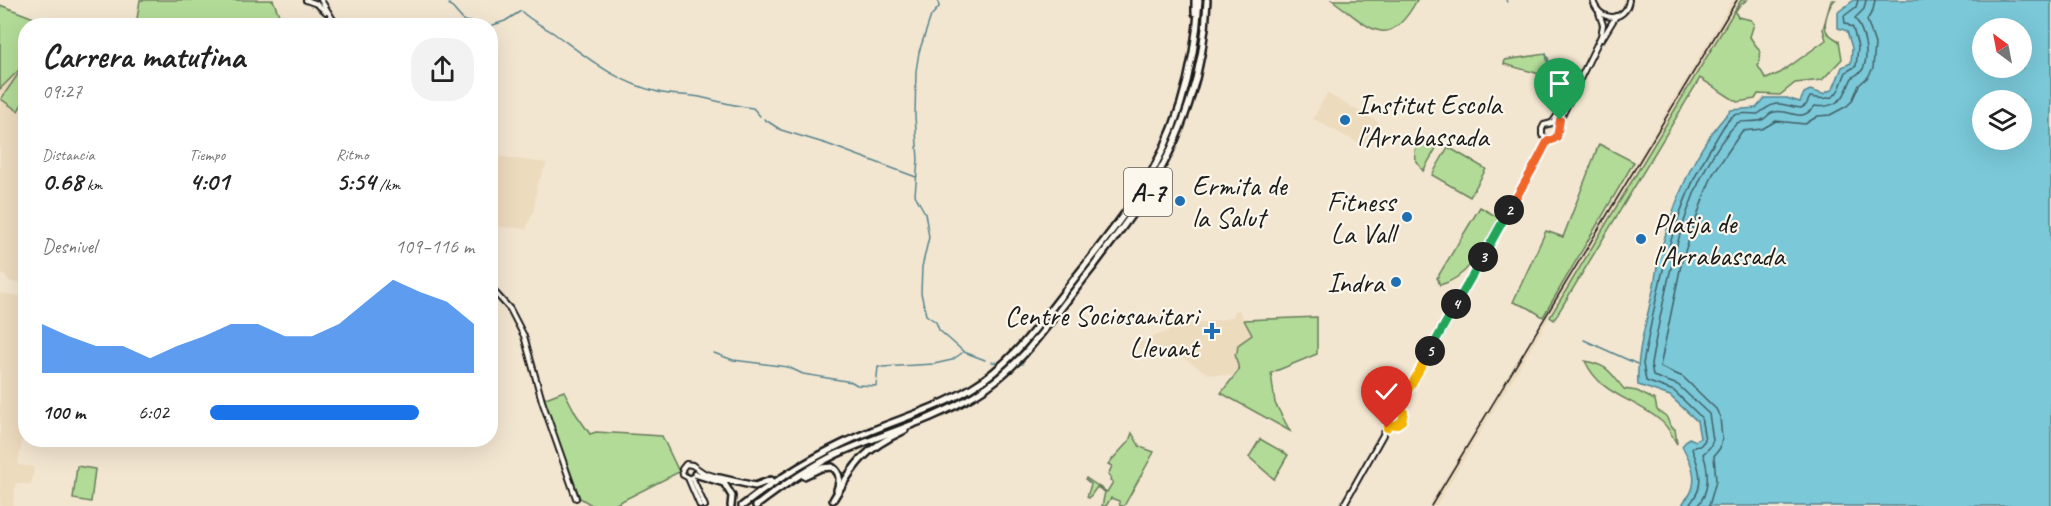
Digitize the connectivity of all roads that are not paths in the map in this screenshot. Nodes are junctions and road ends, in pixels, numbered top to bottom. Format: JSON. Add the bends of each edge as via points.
{"nodes":[{"id":1,"x":319,"y":0,"type":"edge"},
{"id":2,"x":1197,"y":0,"type":"edge"},
{"id":3,"x":1207,"y":0,"type":"edge"},
{"id":4,"x":1593,"y":0,"type":"edge"},
{"id":5,"x":309,"y":1,"type":"edge"},
{"id":6,"x":1629,"y":1,"type":"edge"},
{"id":7,"x":328,"y":13,"type":"junction"},
{"id":8,"x":1599,"y":13,"type":"junction"},
{"id":9,"x":1616,"y":16,"type":"junction"},
{"id":10,"x":331,"y":18,"type":"edge"},
{"id":11,"x":1596,"y":47,"type":"junction"},
{"id":12,"x":1570,"y":98,"type":"junction"},
{"id":13,"x":1552,"y":123,"type":"junction"},
{"id":14,"x":1557,"y":126,"type":"junction"},
{"id":15,"x":1548,"y":140,"type":"junction"},
{"id":16,"x":498,"y":296,"type":"edge"},
{"id":17,"x":1400,"y":407,"type":"junction"},
{"id":18,"x":934,"y":416,"type":"junction"},
{"id":19,"x":1389,"y":424,"type":"junction"},
{"id":20,"x":692,"y":465,"type":"junction"},
{"id":21,"x":796,"y":468,"type":"junction"},
{"id":22,"x":692,"y":476,"type":"junction"},
{"id":23,"x":720,"y":478,"type":"joint"},
{"id":24,"x":770,"y":495,"type":"junction"},
{"id":25,"x":576,"y":498,"type":"dead end"},
{"id":26,"x":832,"y":503,"type":"edge"},
{"id":27,"x":700,"y":506,"type":"edge"},
{"id":28,"x":705,"y":506,"type":"edge"},
{"id":29,"x":731,"y":506,"type":"edge"},
{"id":30,"x":742,"y":506,"type":"edge"},
{"id":31,"x":756,"y":506,"type":"edge"},
{"id":32,"x":1343,"y":506,"type":"edge"}],
"edges":[{"from":1,"to":5,"type":"main road"},
{"from":1,"to":7,"type":"main road"},
{"from":2,"to":21,"type":"highway","number":"A-7","via":[[1181,103],[1161,154],[1139,193],[1016,352],[972,388],[950,400],[843,443]]},
{"from":3,"to":18,"type":"highway","number":"A-7","via":[[1196,79],[1182,123],[1166,160],[1129,219],[1026,353],[976,395]]},
{"from":4,"to":8,"type":"main road"},
{"from":5,"to":7,"type":"main road"},
{"from":6,"to":9,"type":"main road","via":[[1623,13]]},
{"from":7,"to":10,"type":"main road"},
{"from":8,"to":9,"type":"main road"},
{"from":8,"to":11,"type":"main road","via":[[1603,30]]},
{"from":9,"to":11,"type":"main road"},
{"from":11,"to":12,"type":"main road"},
{"from":12,"to":13,"type":"main road"},
{"from":12,"to":14,"type":"main road"},
{"from":13,"to":14,"type":"main road"},
{"from":13,"to":15,"type":"main road","via":[[1542,129]]},
{"from":14,"to":15,"type":"main road","via":[[1557,137]]},
{"from":15,"to":17,"type":"main road"},
{"from":16,"to":25,"type":"main road","via":[[524,336]]},
{"from":17,"to":19,"type":"main road","via":[[1404,412],[1402,421]]},
{"from":17,"to":19,"type":"main road","via":[[1391,405],[1385,409],[1383,417]]},
{"from":18,"to":24,"type":"highway","number":"A-7","via":[[837,455]]},
{"from":18,"to":26,"type":"highway","via":[[868,451]]},
{"from":19,"to":32,"type":"main road"},
{"from":20,"to":22,"type":"main road"},
{"from":20,"to":22,"type":"main road","via":[[686,464],[682,469],[683,475]]},
{"from":20,"to":23,"type":"main road"},
{"from":21,"to":23,"type":"highway","via":[[755,486]]},
{"from":21,"to":30,"type":"highway","number":"A-7"},
{"from":22,"to":27,"type":"main road"},
{"from":22,"to":28,"type":"main road"},
{"from":22,"to":29,"type":"highway","via":[[724,483],[732,496]]},
{"from":24,"to":26,"type":"highway","via":[[828,466],[840,478]]},
{"from":24,"to":31,"type":"highway","number":"A-7"}]}
